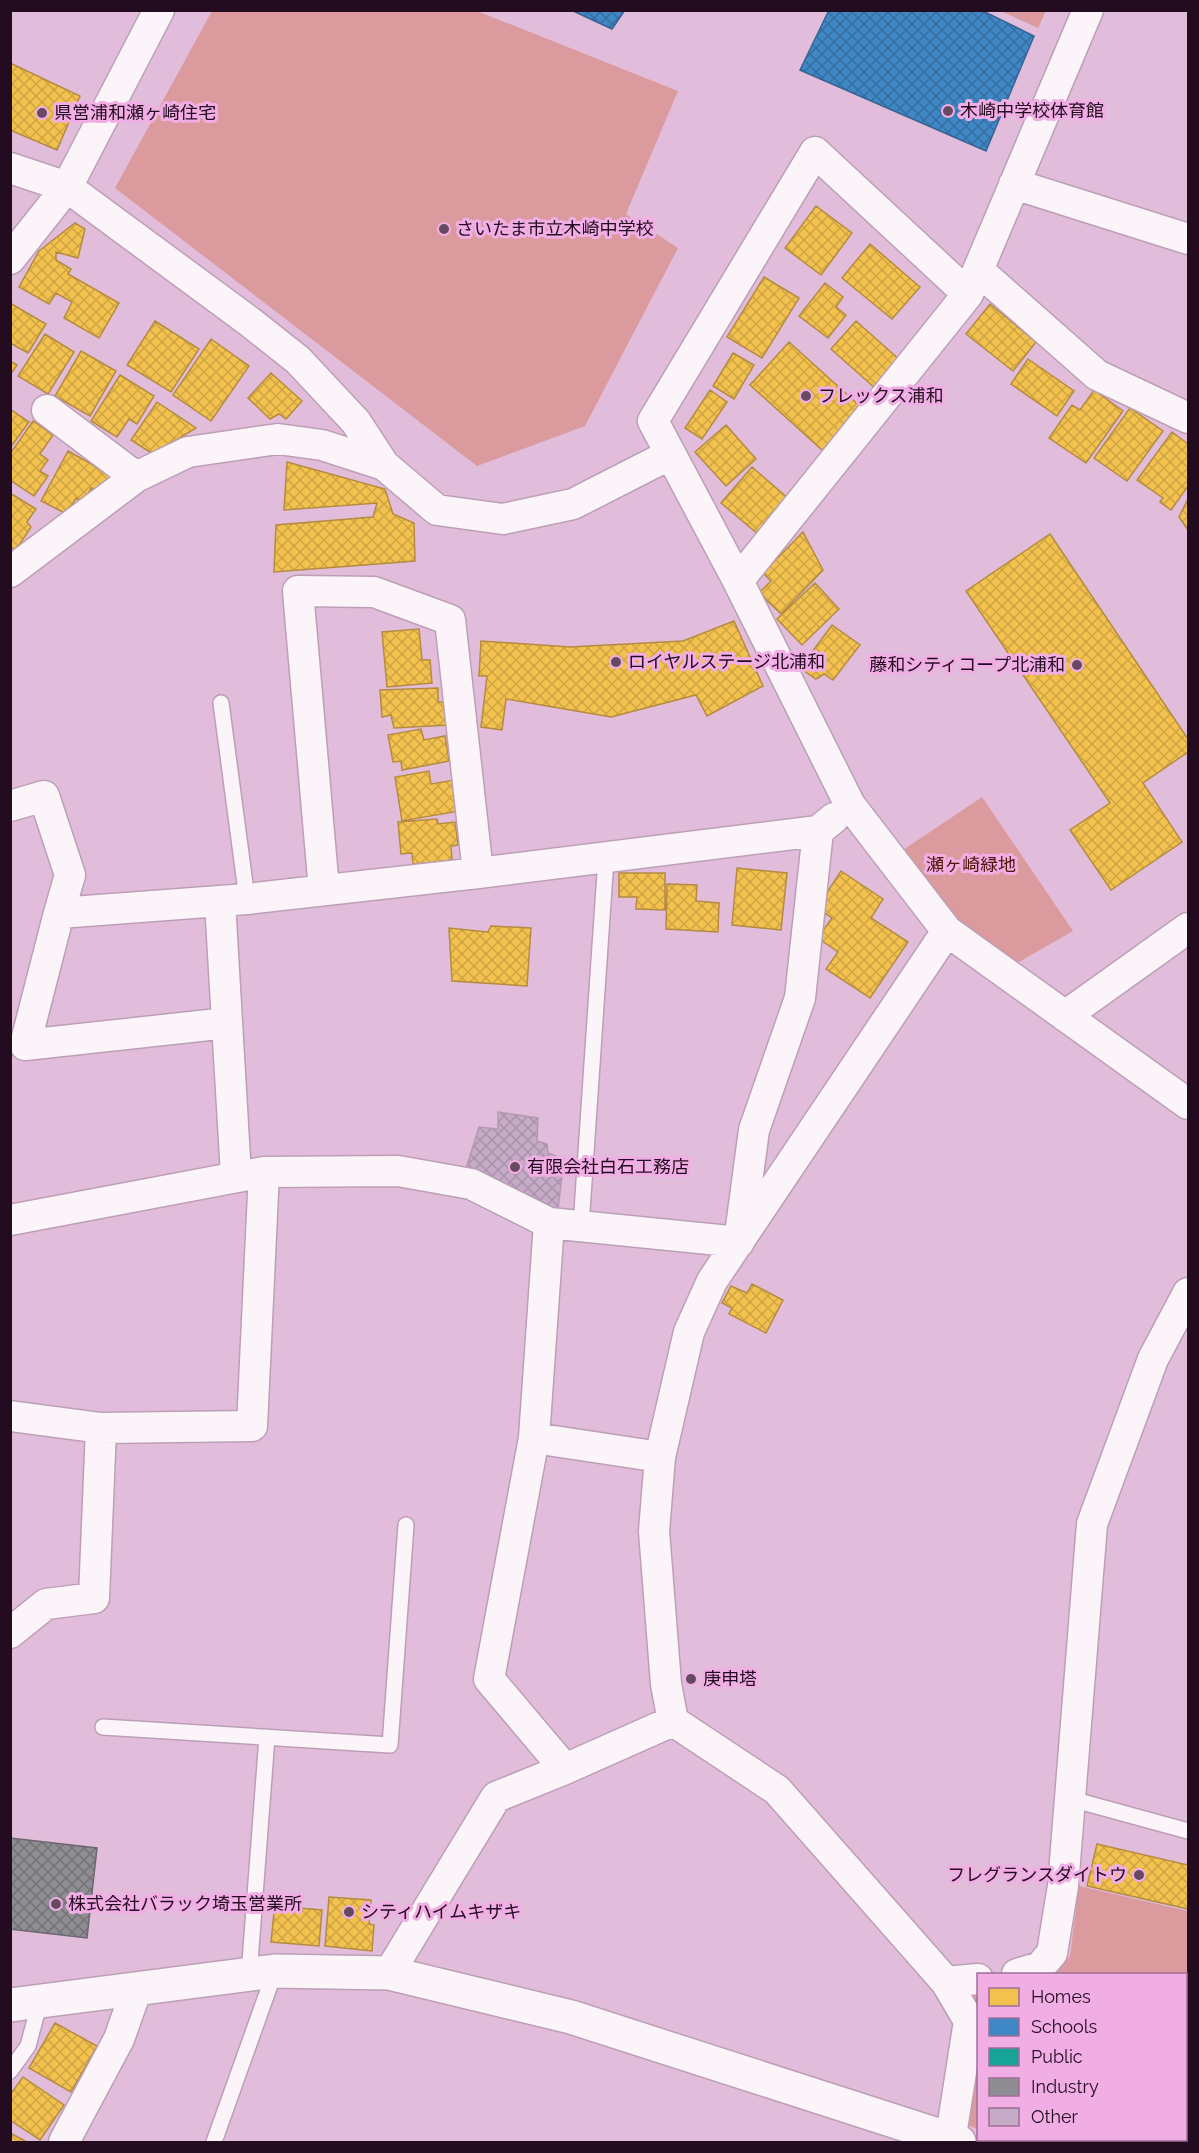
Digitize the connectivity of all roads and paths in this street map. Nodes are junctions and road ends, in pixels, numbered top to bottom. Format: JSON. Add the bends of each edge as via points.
{"nodes":[{"id":1,"x":159,"y":10,"type":"edge"},
{"id":2,"x":1088,"y":10,"type":"edge"},
{"id":3,"x":10,"y":168,"type":"edge"},
{"id":4,"x":1014,"y":184,"type":"junction"},
{"id":5,"x":67,"y":187,"type":"junction"},
{"id":6,"x":1188,"y":239,"type":"edge"},
{"id":7,"x":10,"y":259,"type":"edge"},
{"id":8,"x":973,"y":282,"type":"junction"},
{"id":9,"x":47,"y":410,"type":"dead end"},
{"id":10,"x":1188,"y":418,"type":"edge"},
{"id":11,"x":669,"y":454,"type":"junction"},
{"id":12,"x":384,"y":465,"type":"junction"},
{"id":13,"x":136,"y":477,"type":"junction"},
{"id":14,"x":10,"y":572,"type":"edge"},
{"id":15,"x":738,"y":581,"type":"junction"},
{"id":16,"x":221,"y":703,"type":"dead end"},
{"id":17,"x":850,"y":805,"type":"junction"},
{"id":18,"x":10,"y":806,"type":"edge"},
{"id":19,"x":818,"y":831,"type":"junction"},
{"id":20,"x":606,"y":858,"type":"junction"},
{"id":21,"x":478,"y":873,"type":"junction"},
{"id":22,"x":324,"y":890,"type":"junction"},
{"id":23,"x":234,"y":900,"type":"junction"},
{"id":24,"x":59,"y":913,"type":"junction"},
{"id":25,"x":1188,"y":927,"type":"edge"},
{"id":26,"x":947,"y":931,"type":"junction"},
{"id":27,"x":1065,"y":1016,"type":"junction"},
{"id":28,"x":227,"y":1023,"type":"junction"},
{"id":29,"x":1188,"y":1104,"type":"edge"},
{"id":30,"x":250,"y":1174,"type":"junction"},
{"id":31,"x":10,"y":1220,"type":"edge"},
{"id":32,"x":549,"y":1223,"type":"junction"},
{"id":33,"x":582,"y":1226,"type":"junction"},
{"id":34,"x":739,"y":1242,"type":"junction"},
{"id":35,"x":1188,"y":1293,"type":"edge"},
{"id":36,"x":10,"y":1416,"type":"edge"},
{"id":37,"x":101,"y":1428,"type":"junction"},
{"id":38,"x":534,"y":1438,"type":"junction"},
{"id":39,"x":660,"y":1458,"type":"junction"},
{"id":40,"x":406,"y":1525,"type":"dead end"},
{"id":41,"x":10,"y":1633,"type":"edge"},
{"id":42,"x":674,"y":1721,"type":"junction"},
{"id":43,"x":103,"y":1727,"type":"dead end"},
{"id":44,"x":267,"y":1737,"type":"junction"},
{"id":45,"x":565,"y":1769,"type":"junction"},
{"id":46,"x":1071,"y":1799,"type":"junction"},
{"id":47,"x":1188,"y":1832,"type":"edge"},
{"id":48,"x":262,"y":1973,"type":"junction"},
{"id":49,"x":388,"y":1973,"type":"junction"},
{"id":50,"x":1020,"y":1973,"type":"edge"},
{"id":51,"x":977,"y":1979,"type":"edge"},
{"id":52,"x":946,"y":1982,"type":"junction"},
{"id":53,"x":137,"y":1988,"type":"junction"},
{"id":54,"x":26,"y":2003,"type":"edge"},
{"id":55,"x":10,"y":2071,"type":"edge"},
{"id":56,"x":64,"y":2142,"type":"edge"},
{"id":57,"x":214,"y":2142,"type":"edge"},
{"id":58,"x":953,"y":2142,"type":"edge"}],
"edges":[{"from":1,"to":5,"type":"street"},
{"from":2,"to":4,"type":"street"},
{"from":3,"to":5,"type":"street"},
{"from":4,"to":6,"type":"street"},
{"from":4,"to":8,"type":"street"},
{"from":5,"to":7,"type":"street"},
{"from":5,"to":12,"type":"street","via":[[298,360],[356,422]]},
{"from":8,"to":10,"type":"street","via":[[1097,375]]},
{"from":8,"to":11,"type":"street","via":[[815,152],[653,421]]},
{"from":8,"to":15,"type":"street"},
{"from":9,"to":13,"type":"street"},
{"from":11,"to":12,"type":"street","via":[[573,504],[504,519],[437,510]]},
{"from":11,"to":15,"type":"street"},
{"from":12,"to":13,"type":"street","via":[[322,445],[278,439],[188,452]]},
{"from":13,"to":14,"type":"street"},
{"from":15,"to":17,"type":"street"},
{"from":16,"to":23,"type":"lane"},
{"from":17,"to":19,"type":"street"},
{"from":17,"to":26,"type":"street"},
{"from":18,"to":24,"type":"street","via":[[44,796],[70,875]]},
{"from":19,"to":20,"type":"street"},
{"from":19,"to":34,"type":"street","via":[[800,998],[754,1130]]},
{"from":20,"to":21,"type":"street"},
{"from":20,"to":33,"type":"lane"},
{"from":21,"to":22,"type":"street"},
{"from":21,"to":22,"type":"street","via":[[450,620],[374,592],[298,591]]},
{"from":22,"to":23,"type":"street"},
{"from":23,"to":24,"type":"street"},
{"from":23,"to":28,"type":"street"},
{"from":24,"to":28,"type":"street","via":[[25,1045]]},
{"from":25,"to":27,"type":"street"},
{"from":26,"to":27,"type":"street"},
{"from":26,"to":34,"type":"street"},
{"from":27,"to":29,"type":"street"},
{"from":28,"to":30,"type":"street"},
{"from":30,"to":31,"type":"street"},
{"from":30,"to":32,"type":"street","via":[[398,1171],[471,1184]]},
{"from":30,"to":37,"type":"street","via":[[252,1426]]},
{"from":32,"to":33,"type":"street"},
{"from":32,"to":38,"type":"street"},
{"from":33,"to":34,"type":"street"},
{"from":34,"to":39,"type":"street","via":[[712,1281],[689,1332]]},
{"from":35,"to":46,"type":"street","via":[[1153,1359],[1092,1524]]},
{"from":36,"to":37,"type":"street"},
{"from":37,"to":41,"type":"street","via":[[94,1598],[46,1604]]},
{"from":38,"to":39,"type":"street"},
{"from":38,"to":45,"type":"street","via":[[489,1679]]},
{"from":39,"to":42,"type":"street","via":[[654,1530],[665,1674]]},
{"from":40,"to":44,"type":"lane","via":[[390,1745]]},
{"from":42,"to":45,"type":"street"},
{"from":42,"to":52,"type":"street","via":[[777,1790]]},
{"from":43,"to":44,"type":"lane"},
{"from":44,"to":48,"type":"lane"},
{"from":45,"to":49,"type":"street","via":[[496,1797]]},
{"from":46,"to":47,"type":"lane"},
{"from":46,"to":50,"type":"street","via":[[1052,1953],[1040,1967]]},
{"from":48,"to":49,"type":"street"},
{"from":48,"to":53,"type":"street"},
{"from":48,"to":57,"type":"lane"},
{"from":49,"to":58,"type":"street","via":[[571,2017]]},
{"from":51,"to":52,"type":"street"},
{"from":52,"to":58,"type":"street","via":[[969,2021]]},
{"from":53,"to":54,"type":"street"},
{"from":53,"to":56,"type":"street","via":[[119,2039]]},
{"from":54,"to":55,"type":"lane","via":[[28,2046]]}]}
